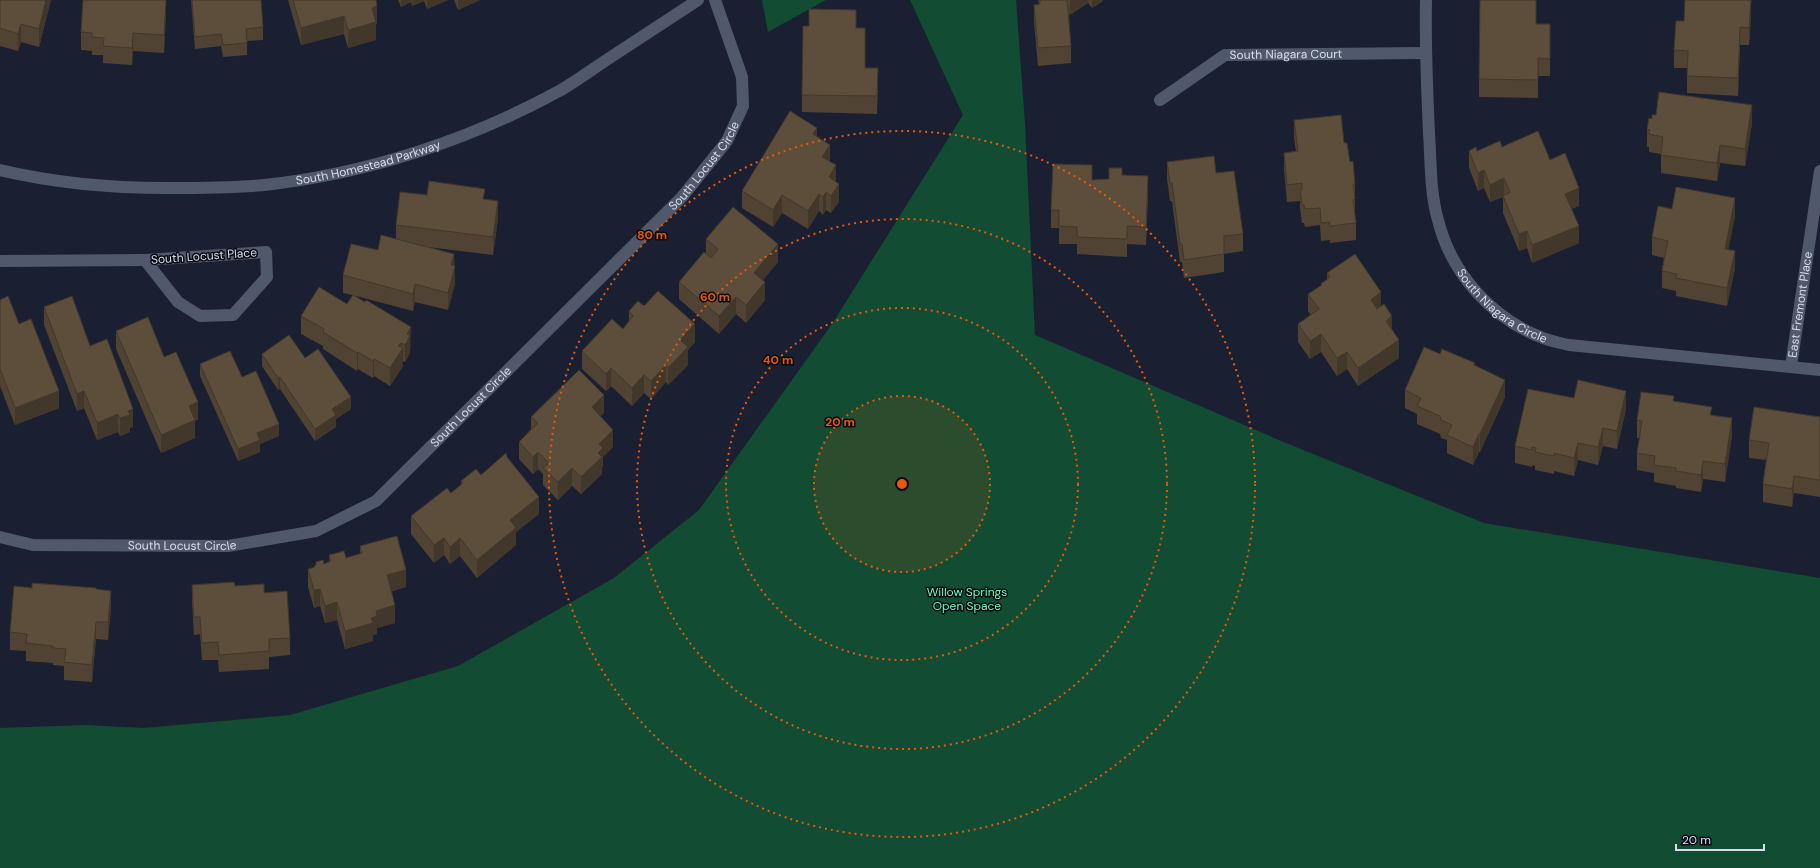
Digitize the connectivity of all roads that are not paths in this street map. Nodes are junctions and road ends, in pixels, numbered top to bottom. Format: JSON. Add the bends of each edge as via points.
{"nodes":[{"id":1,"x":698,"y":0,"type":"edge"},
{"id":2,"x":715,"y":0,"type":"edge"},
{"id":3,"x":1426,"y":0,"type":"edge"},
{"id":4,"x":1425,"y":53,"type":"junction"},
{"id":5,"x":1160,"y":100,"type":"dead end"},
{"id":6,"x":0,"y":170,"type":"edge"},
{"id":7,"x":1820,"y":171,"type":"edge"},
{"id":8,"x":0,"y":260,"type":"edge"},
{"id":9,"x":145,"y":260,"type":"junction"},
{"id":10,"x":1791,"y":366,"type":"junction"},
{"id":11,"x":1820,"y":370,"type":"edge"},
{"id":12,"x":0,"y":537,"type":"edge"}],
"edges":[{"from":1,"to":6,"type":"street","name":"South Homestead Parkway","via":[[561,90],[447,142],[402,157],[316,177],[264,185],[210,189],[75,184]]},
{"from":2,"to":12,"type":"street","name":"South Locust Circle","via":[[742,77],[743,106],[727,142],[682,197],[376,501],[316,530],[228,546],[33,545]]},
{"from":3,"to":4,"type":"street","name":"South Niagara Circle"},
{"from":4,"to":5,"type":"street","name":"South Niagara Court","via":[[1226,55]]},
{"from":4,"to":10,"type":"street","name":"South Niagara Circle","via":[[1432,185],[1437,220],[1447,248],[1459,269],[1477,293],[1506,319],[1542,338],[1569,345]]},
{"from":7,"to":10,"type":"street","name":"East Fremont Place"},
{"from":8,"to":9,"type":"street","name":"South Locust Place"},
{"from":9,"to":9,"type":"street","name":"South Locust Place","via":[[178,302],[200,316],[233,316],[268,277],[266,252]]},
{"from":10,"to":11,"type":"street","name":"South Niagara Circle"}]}
